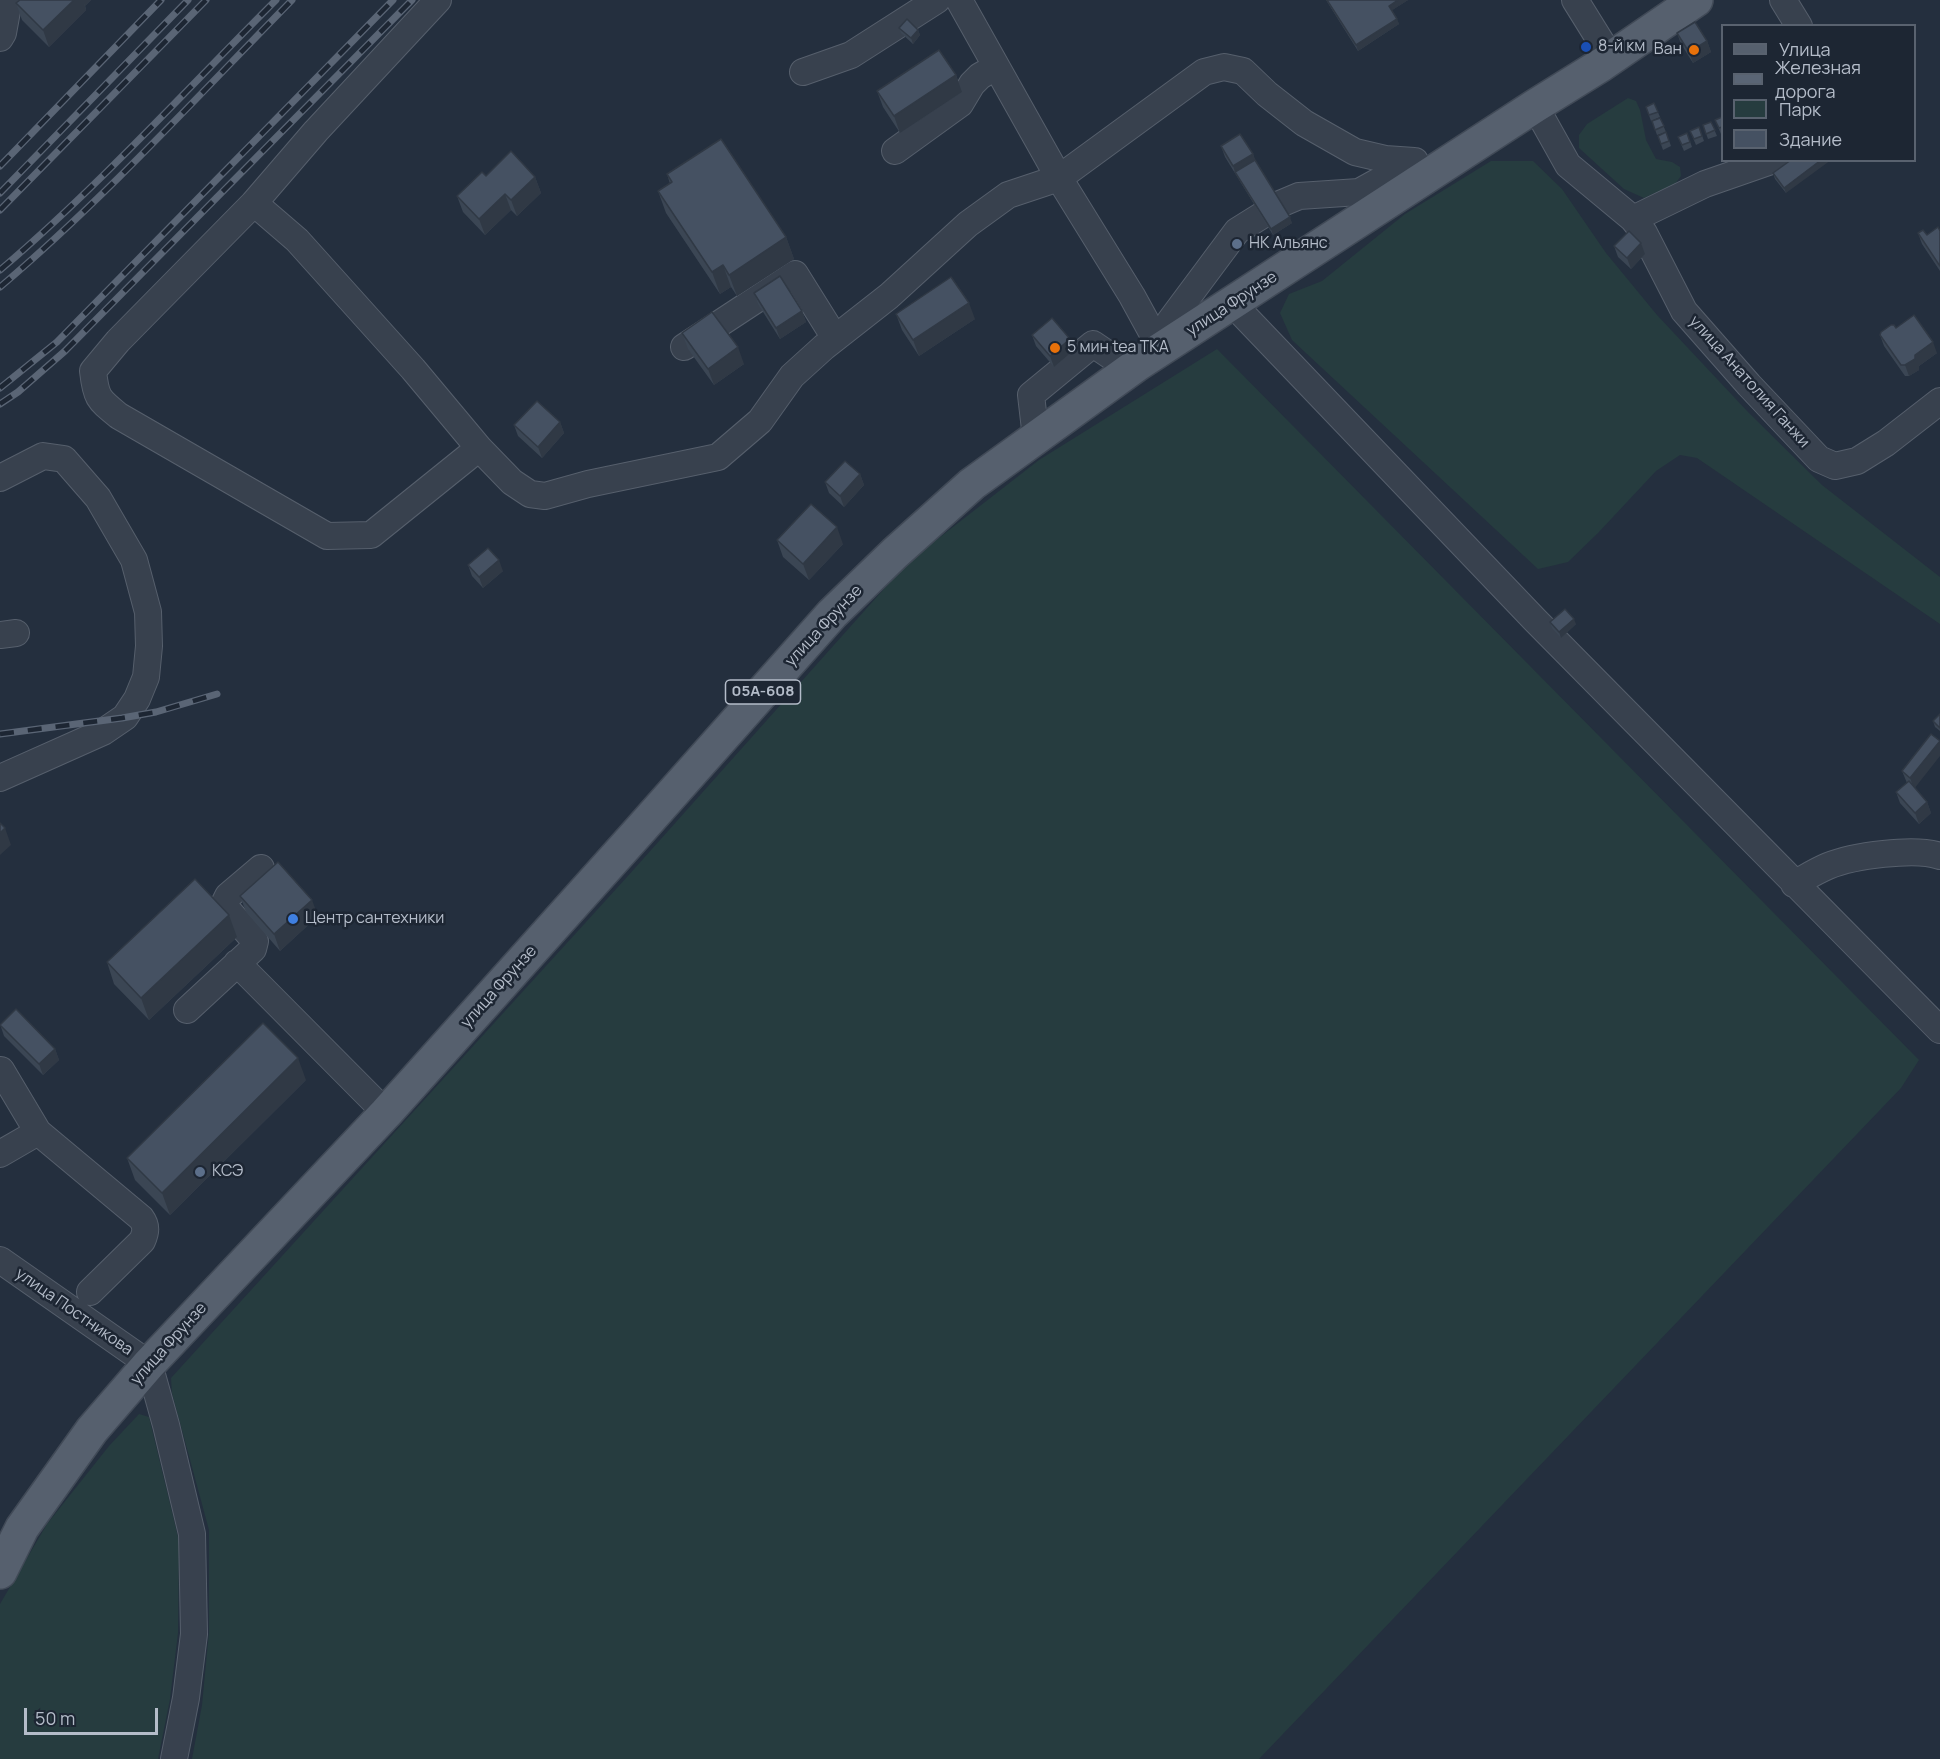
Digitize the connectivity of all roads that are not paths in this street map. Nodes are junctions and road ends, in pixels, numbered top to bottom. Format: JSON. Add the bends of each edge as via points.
{"nodes":[{"id":1,"x":9,"y":0,"type":"edge"},
{"id":2,"x":438,"y":0,"type":"edge"},
{"id":3,"x":954,"y":0,"type":"edge"},
{"id":4,"x":1575,"y":0,"type":"edge"},
{"id":5,"x":1696,"y":0,"type":"edge"},
{"id":6,"x":1783,"y":0,"type":"edge"},
{"id":7,"x":1798,"y":24,"type":"edge"},
{"id":8,"x":0,"y":38,"type":"edge"},
{"id":9,"x":1611,"y":58,"type":"junction"},
{"id":10,"x":996,"y":67,"type":"junction"},
{"id":11,"x":803,"y":72,"type":"dead end"},
{"id":12,"x":1535,"y":106,"type":"junction"},
{"id":13,"x":896,"y":151,"type":"dead end"},
{"id":14,"x":1768,"y":162,"type":"edge"},
{"id":15,"x":1426,"y":165,"type":"junction"},
{"id":16,"x":1059,"y":178,"type":"junction"},
{"id":17,"x":254,"y":203,"type":"junction"},
{"id":18,"x":1634,"y":219,"type":"junction"},
{"id":19,"x":1232,"y":303,"type":"junction"},
{"id":20,"x":835,"y":338,"type":"junction"},
{"id":21,"x":684,"y":346,"type":"edge"},
{"id":22,"x":1161,"y":350,"type":"junction"},
{"id":23,"x":1940,"y":401,"type":"edge"},
{"id":24,"x":479,"y":448,"type":"junction"},
{"id":25,"x":0,"y":478,"type":"edge"},
{"id":26,"x":0,"y":778,"type":"edge"},
{"id":27,"x":1940,"y":856,"type":"edge"},
{"id":28,"x":261,"y":867,"type":"dead end"},
{"id":29,"x":1794,"y":884,"type":"junction"},
{"id":30,"x":237,"y":963,"type":"junction"},
{"id":31,"x":187,"y":1010,"type":"dead end"},
{"id":32,"x":1940,"y":1030,"type":"edge"},
{"id":33,"x":0,"y":1056,"type":"edge"},
{"id":34,"x":1,"y":1070,"type":"edge"},
{"id":35,"x":0,"y":1077,"type":"edge"},
{"id":36,"x":386,"y":1113,"type":"junction"},
{"id":37,"x":38,"y":1132,"type":"junction"},
{"id":38,"x":0,"y":1154,"type":"edge"},
{"id":39,"x":0,"y":1260,"type":"edge"},
{"id":40,"x":90,"y":1292,"type":"dead end"},
{"id":41,"x":149,"y":1364,"type":"junction"},
{"id":42,"x":0,"y":1572,"type":"edge"},
{"id":43,"x":174,"y":1759,"type":"edge"}],
"edges":[{"from":1,"to":8,"type":"street"},
{"from":2,"to":17,"type":"street"},
{"from":3,"to":10,"type":"street"},
{"from":3,"to":11,"type":"street","via":[[851,55]]},
{"from":4,"to":9,"type":"street"},
{"from":5,"to":9,"type":"main road","name":"улица Фрунзе","number":"05А-608"},
{"from":6,"to":7,"type":"street"},
{"from":9,"to":12,"type":"main road","name":"улица Фрунзе","number":"05А-608"},
{"from":10,"to":13,"type":"street","via":[[972,84],[960,104]]},
{"from":10,"to":16,"type":"street"},
{"from":12,"to":15,"type":"main road","name":"улица Фрунзе","number":"05А-608"},
{"from":12,"to":18,"type":"street","name":"улица Анатолия Ганжи","via":[[1568,165]]},
{"from":14,"to":18,"type":"street","via":[[1705,183]]},
{"from":15,"to":16,"type":"street","via":[[1355,152],[1304,123],[1243,71],[1224,67],[1204,72]]},
{"from":15,"to":19,"type":"main road","name":"улица Фрунзе","number":"05А-608"},
{"from":15,"to":22,"type":"street","via":[[1359,192],[1299,196],[1237,231],[1170,321]]},
{"from":16,"to":20,"type":"street","via":[[1008,195]]},
{"from":16,"to":22,"type":"street"},
{"from":17,"to":24,"type":"street","via":[[297,240]]},
{"from":17,"to":24,"type":"street","via":[[118,340],[93,371],[95,393],[106,406],[327,536],[371,535]]},
{"from":18,"to":23,"type":"street","name":"улица Анатолия Ганжи","via":[[1684,311],[1819,459],[1835,466],[1857,461]]},
{"from":19,"to":22,"type":"main road","name":"улица Фрунзе","number":"05А-608"},
{"from":19,"to":29,"type":"street"},
{"from":20,"to":21,"type":"street","via":[[795,274]]},
{"from":20,"to":24,"type":"street","via":[[792,376],[760,421],[718,457],[545,496],[530,494],[512,482]]},
{"from":22,"to":36,"type":"main road","name":"улица Фрунзе","number":"05А-608","via":[[972,484],[832,614]]},
{"from":25,"to":26,"type":"street","via":[[43,456],[64,459],[80,477],[98,498],[134,560],[148,612],[149,646],[146,677],[125,717],[103,732]]},
{"from":27,"to":29,"type":"street","via":[[1909,852],[1869,856],[1829,865]]},
{"from":28,"to":30,"type":"street","via":[[225,902],[226,909],[255,941],[253,949]]},
{"from":29,"to":32,"type":"street"},
{"from":30,"to":31,"type":"street"},
{"from":30,"to":36,"type":"street"},
{"from":33,"to":34,"type":"street"},
{"from":34,"to":35,"type":"street"},
{"from":34,"to":37,"type":"street"},
{"from":36,"to":41,"type":"main road","name":"улица Фрунзе","number":"05А-608"},
{"from":37,"to":38,"type":"street"},
{"from":37,"to":40,"type":"street","via":[[145,1223],[142,1241]]},
{"from":39,"to":41,"type":"street","name":"улица Постникова"},
{"from":41,"to":42,"type":"main road","name":"улица Фрунзе","number":"05А-608","via":[[92,1430],[22,1528]]},
{"from":41,"to":43,"type":"street","via":[[192,1534],[194,1634]]}]}
